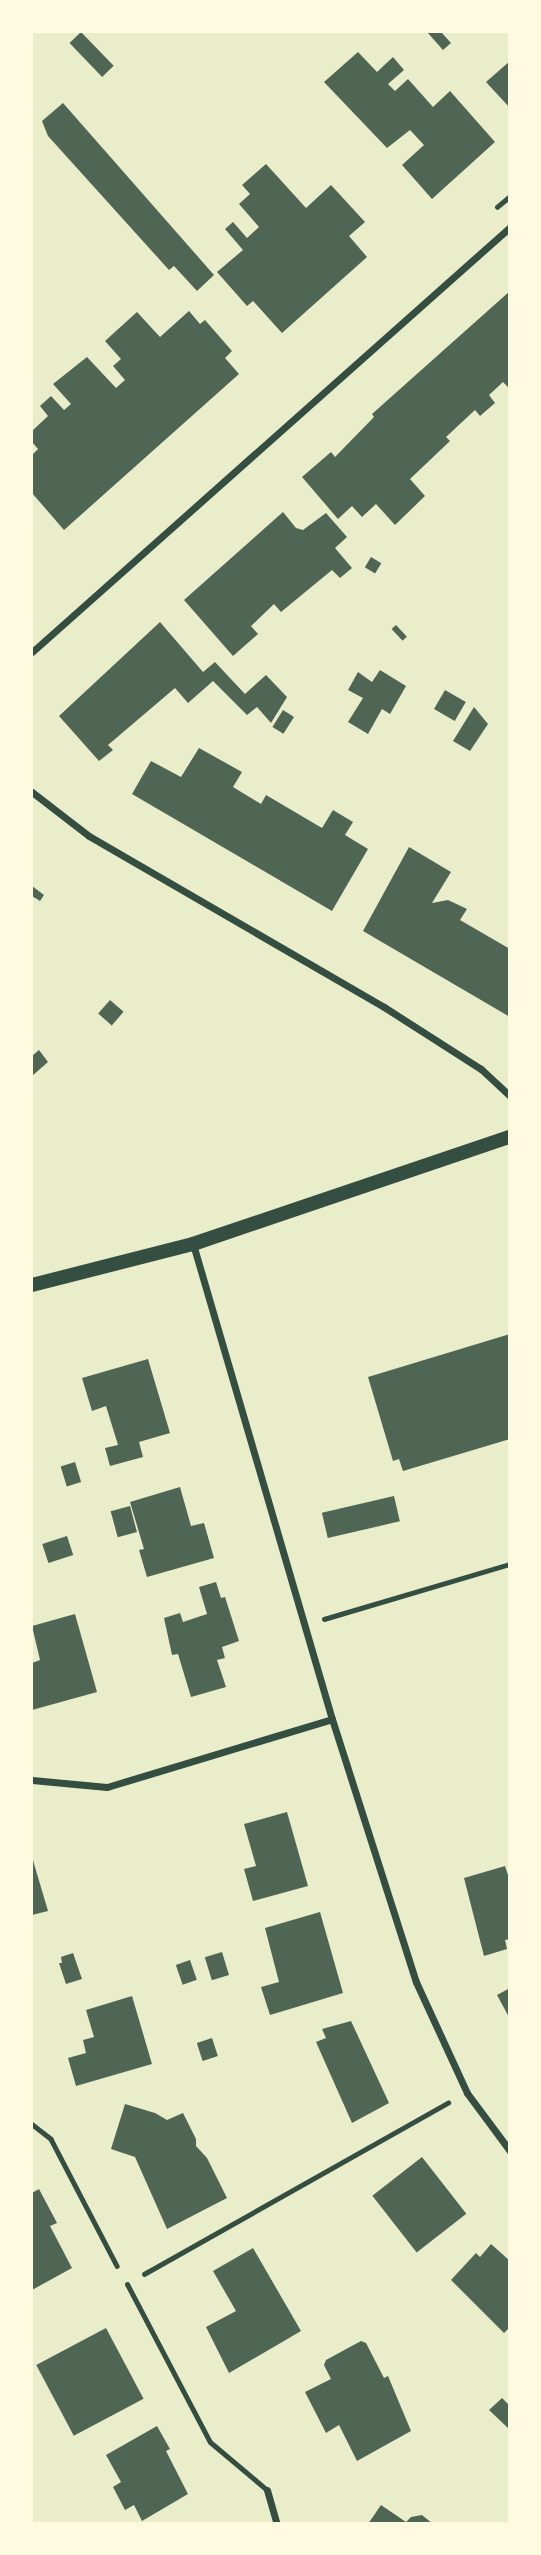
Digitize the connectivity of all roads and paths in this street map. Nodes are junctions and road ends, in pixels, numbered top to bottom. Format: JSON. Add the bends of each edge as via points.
{"nodes":[{"id":1,"x":509,"y":227,"type":"edge"},
{"id":2,"x":32,"y":652,"type":"edge"},
{"id":3,"x":32,"y":792,"type":"edge"},
{"id":4,"x":509,"y":1096,"type":"edge"},
{"id":5,"x":509,"y":1137,"type":"edge"},
{"id":6,"x":193,"y":1244,"type":"junction"},
{"id":7,"x":32,"y":1285,"type":"edge"},
{"id":8,"x":509,"y":1564,"type":"edge"},
{"id":9,"x":306,"y":1625,"type":"junction"},
{"id":10,"x":332,"y":1719,"type":"junction"},
{"id":11,"x":32,"y":1780,"type":"edge"},
{"id":12,"x":467,"y":2092,"type":"junction"},
{"id":13,"x":32,"y":2124,"type":"edge"},
{"id":14,"x":509,"y":2151,"type":"edge"},
{"id":15,"x":127,"y":2284,"type":"junction"},
{"id":16,"x":267,"y":2490,"type":"joint"},
{"id":17,"x":277,"y":2524,"type":"edge"}],
"edges":[{"from":1,"to":2,"type":"street"},
{"from":3,"to":4,"type":"street","via":[[89,836],[384,1007],[481,1069]]},
{"from":5,"to":6,"type":"main road"},
{"from":6,"to":7,"type":"main road"},
{"from":6,"to":9,"type":"street"},
{"from":8,"to":9,"type":"path"},
{"from":9,"to":10,"type":"street"},
{"from":10,"to":11,"type":"street","via":[[107,1787]]},
{"from":10,"to":12,"type":"street","via":[[416,1982]]},
{"from":12,"to":14,"type":"street"},
{"from":12,"to":15,"type":"path"},
{"from":13,"to":15,"type":"path","via":[[51,2139]]},
{"from":15,"to":16,"type":"lane","via":[[210,2442]]},
{"from":16,"to":17,"type":"street"}]}
